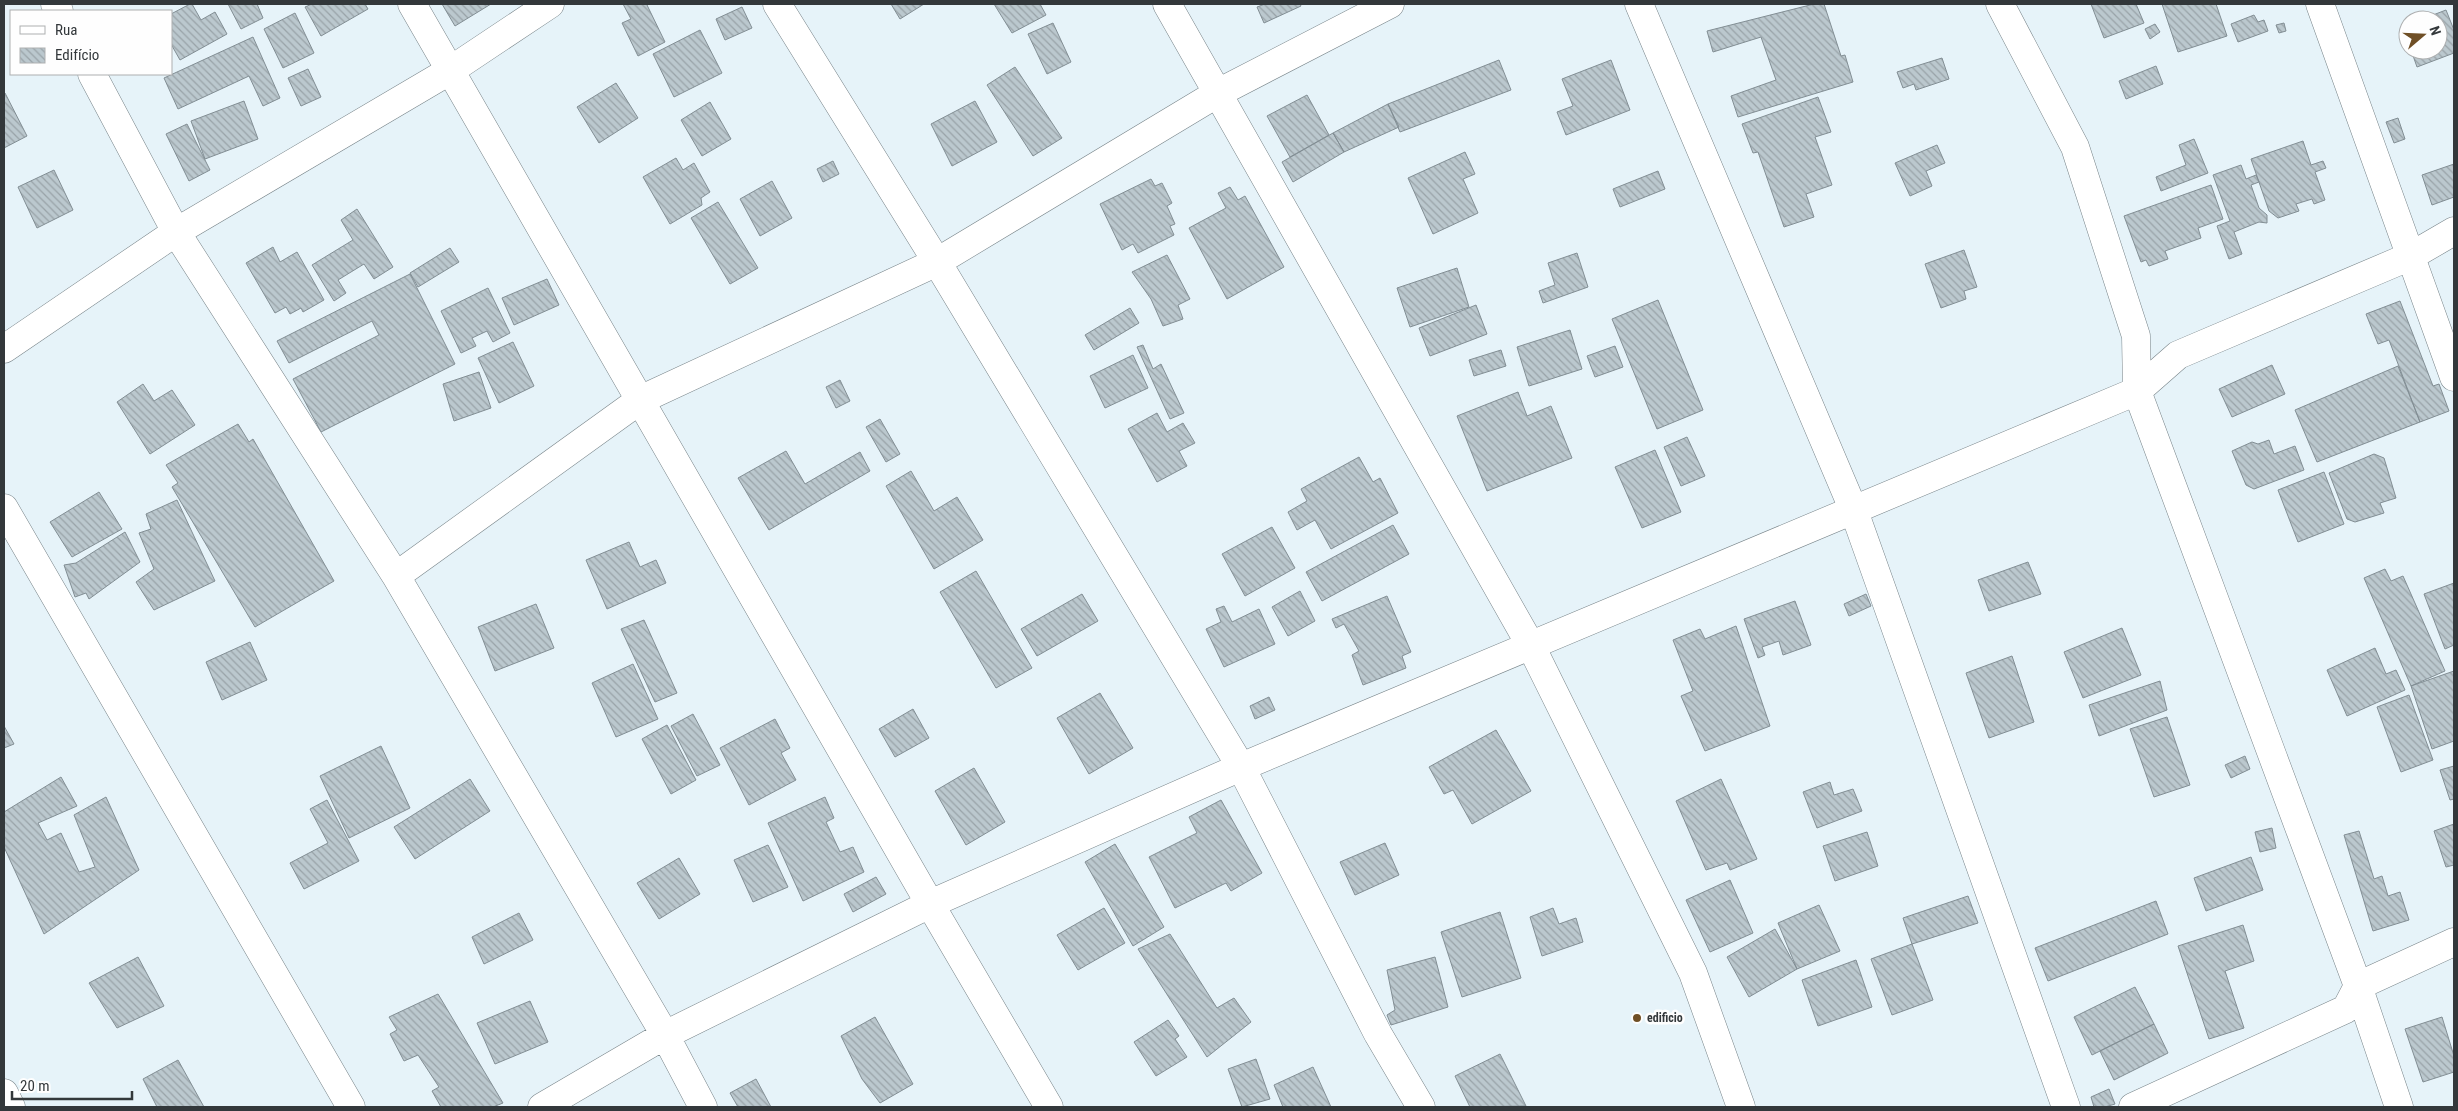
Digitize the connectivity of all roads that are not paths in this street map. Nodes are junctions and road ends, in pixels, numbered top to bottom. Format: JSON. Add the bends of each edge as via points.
{"nodes":[{"id":1,"x":412,"y":4,"type":"edge"},
{"id":2,"x":550,"y":4,"type":"edge"},
{"id":3,"x":777,"y":4,"type":"edge"},
{"id":4,"x":1167,"y":4,"type":"edge"},
{"id":5,"x":1390,"y":4,"type":"edge"},
{"id":6,"x":1639,"y":4,"type":"edge"},
{"id":7,"x":2000,"y":4,"type":"edge"},
{"id":8,"x":2320,"y":4,"type":"edge"},
{"id":9,"x":451,"y":70,"type":"junction"},
{"id":10,"x":93,"y":75,"type":"edge"},
{"id":11,"x":1218,"y":93,"type":"junction"},
{"id":12,"x":2454,"y":231,"type":"edge"},
{"id":13,"x":176,"y":232,"type":"junction"},
{"id":14,"x":2411,"y":256,"type":"junction"},
{"id":15,"x":937,"y":262,"type":"junction"},
{"id":16,"x":4,"y":350,"type":"edge"},
{"id":17,"x":2454,"y":377,"type":"edge"},
{"id":18,"x":2137,"y":391,"type":"junction"},
{"id":19,"x":640,"y":400,"type":"junction"},
{"id":20,"x":4,"y":508,"type":"edge"},
{"id":21,"x":1854,"y":512,"type":"junction"},
{"id":22,"x":396,"y":576,"type":"junction"},
{"id":23,"x":1531,"y":646,"type":"junction"},
{"id":24,"x":1241,"y":767,"type":"junction"},
{"id":25,"x":930,"y":904,"type":"junction"},
{"id":26,"x":2454,"y":942,"type":"edge"},
{"id":27,"x":2358,"y":986,"type":"junction"},
{"id":28,"x":665,"y":1036,"type":"junction"},
{"id":29,"x":4,"y":1093,"type":"edge"},
{"id":30,"x":11,"y":1107,"type":"edge"},
{"id":31,"x":350,"y":1107,"type":"edge"},
{"id":32,"x":542,"y":1107,"type":"edge"},
{"id":33,"x":703,"y":1107,"type":"edge"},
{"id":34,"x":1049,"y":1107,"type":"edge"},
{"id":35,"x":1421,"y":1107,"type":"edge"},
{"id":36,"x":1741,"y":1107,"type":"edge"},
{"id":37,"x":2066,"y":1107,"type":"edge"},
{"id":38,"x":2133,"y":1107,"type":"edge"},
{"id":39,"x":2399,"y":1107,"type":"edge"}],
"edges":[{"from":1,"to":9,"type":"street"},
{"from":2,"to":9,"type":"street"},
{"from":3,"to":15,"type":"street"},
{"from":4,"to":11,"type":"street"},
{"from":5,"to":11,"type":"street"},
{"from":6,"to":21,"type":"street"},
{"from":7,"to":18,"type":"street","via":[[2075,147],[2136,336]]},
{"from":8,"to":14,"type":"street"},
{"from":9,"to":13,"type":"street"},
{"from":9,"to":19,"type":"street"},
{"from":10,"to":13,"type":"street"},
{"from":11,"to":15,"type":"street"},
{"from":11,"to":23,"type":"street"},
{"from":12,"to":14,"type":"street"},
{"from":13,"to":16,"type":"street"},
{"from":13,"to":22,"type":"street"},
{"from":14,"to":17,"type":"street"},
{"from":14,"to":18,"type":"street","via":[[2178,355]]},
{"from":15,"to":19,"type":"street"},
{"from":15,"to":24,"type":"street"},
{"from":18,"to":21,"type":"street"},
{"from":18,"to":27,"type":"street"},
{"from":19,"to":22,"type":"street"},
{"from":19,"to":25,"type":"street"},
{"from":20,"to":31,"type":"street"},
{"from":21,"to":23,"type":"street"},
{"from":21,"to":37,"type":"street"},
{"from":22,"to":28,"type":"street"},
{"from":23,"to":24,"type":"street"},
{"from":23,"to":36,"type":"street","via":[[1693,973]]},
{"from":24,"to":25,"type":"street"},
{"from":24,"to":35,"type":"street","via":[[1378,1034]]},
{"from":25,"to":28,"type":"street"},
{"from":25,"to":34,"type":"street"},
{"from":26,"to":27,"type":"street"},
{"from":27,"to":38,"type":"street","via":[[2346,1009]]},
{"from":27,"to":39,"type":"street"},
{"from":28,"to":32,"type":"street"},
{"from":28,"to":33,"type":"street"},
{"from":29,"to":30,"type":"street"}]}
